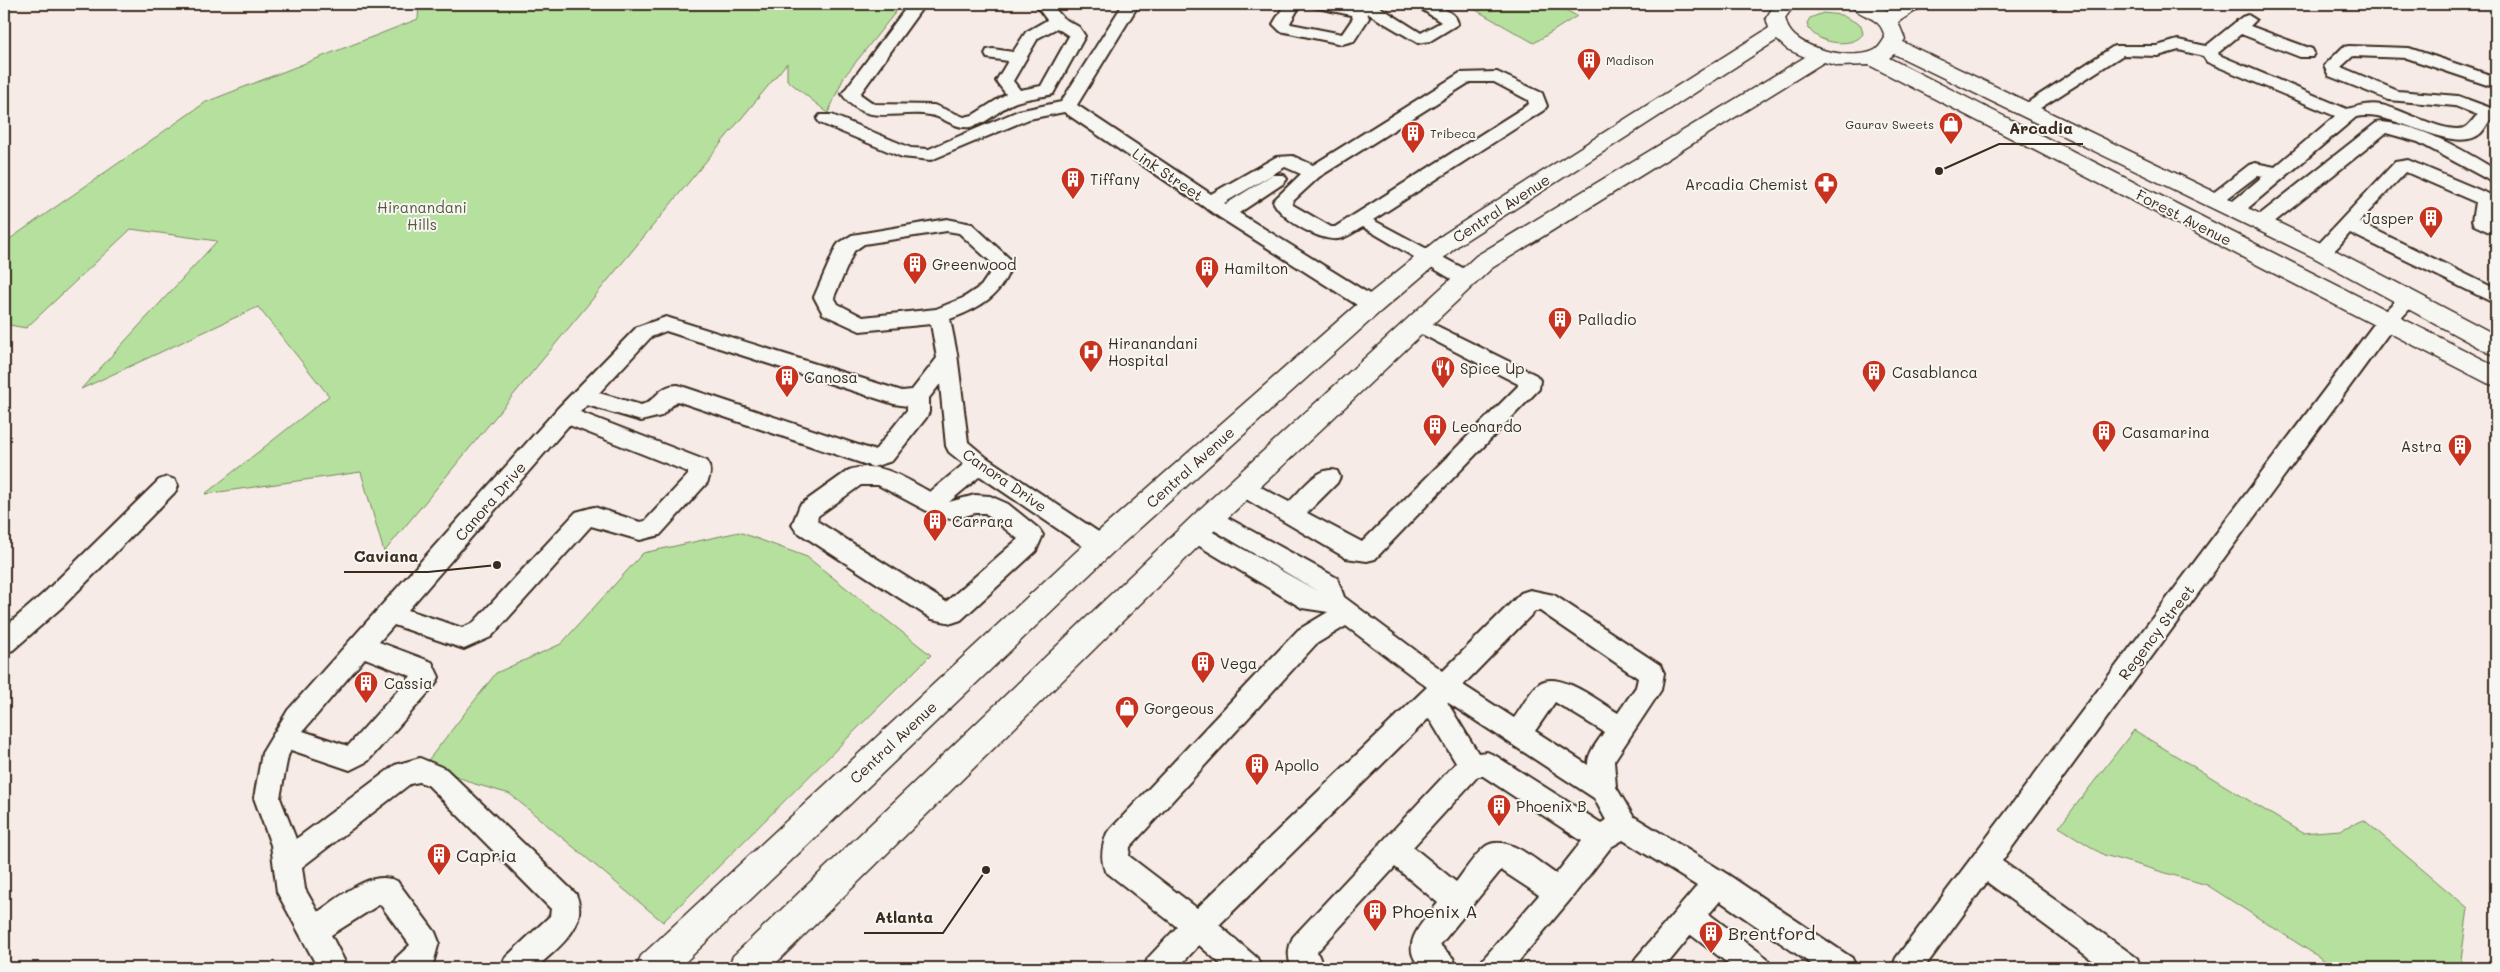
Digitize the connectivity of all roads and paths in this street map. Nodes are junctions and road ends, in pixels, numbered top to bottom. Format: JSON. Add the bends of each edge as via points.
{"nodes":[{"id":1,"x":917,"y":4,"type":"edge"},
{"id":2,"x":1048,"y":4,"type":"edge"},
{"id":3,"x":1131,"y":4,"type":"edge"},
{"id":4,"x":1293,"y":4,"type":"edge"},
{"id":5,"x":1318,"y":4,"type":"edge"},
{"id":6,"x":1422,"y":4,"type":"edge"},
{"id":7,"x":1441,"y":4,"type":"edge"},
{"id":8,"x":1860,"y":4,"type":"edge"},
{"id":9,"x":1913,"y":4,"type":"edge"},
{"id":10,"x":1367,"y":6,"type":"edge"},
{"id":11,"x":1778,"y":12,"type":"edge"},
{"id":12,"x":1462,"y":17,"type":"dead end"},
{"id":13,"x":1887,"y":20,"type":"junction"},
{"id":14,"x":1057,"y":21,"type":"junction"},
{"id":15,"x":1892,"y":45,"type":"junction"},
{"id":16,"x":2209,"y":52,"type":"junction"},
{"id":17,"x":2306,"y":53,"type":"dead end"},
{"id":18,"x":993,"y":54,"type":"dead end"},
{"id":19,"x":1820,"y":56,"type":"junction"},
{"id":20,"x":1018,"y":58,"type":"junction"},
{"id":21,"x":1872,"y":58,"type":"junction"},
{"id":22,"x":2496,"y":83,"type":"edge"},
{"id":23,"x":1017,"y":97,"type":"junction"},
{"id":24,"x":1067,"y":106,"type":"junction"},
{"id":25,"x":2025,"y":110,"type":"junction"},
{"id":26,"x":2347,"y":116,"type":"junction"},
{"id":27,"x":2489,"y":117,"type":"edge"},
{"id":28,"x":826,"y":119,"type":"dead end"},
{"id":29,"x":2089,"y":138,"type":"junction"},
{"id":30,"x":2062,"y":155,"type":"junction"},
{"id":31,"x":2496,"y":158,"type":"edge"},
{"id":32,"x":1306,"y":169,"type":"junction"},
{"id":33,"x":2280,"y":173,"type":"junction"},
{"id":34,"x":2489,"y":174,"type":"edge"},
{"id":35,"x":2213,"y":200,"type":"junction"},
{"id":36,"x":2491,"y":201,"type":"edge"},
{"id":37,"x":1211,"y":202,"type":"junction"},
{"id":38,"x":2234,"y":210,"type":"junction"},
{"id":39,"x":1226,"y":213,"type":"junction"},
{"id":40,"x":2261,"y":224,"type":"junction"},
{"id":41,"x":2347,"y":224,"type":"junction"},
{"id":42,"x":1366,"y":228,"type":"dead end"},
{"id":43,"x":2496,"y":229,"type":"edge"},
{"id":44,"x":2321,"y":252,"type":"junction"},
{"id":45,"x":1425,"y":262,"type":"junction"},
{"id":46,"x":1467,"y":279,"type":"junction"},
{"id":47,"x":2496,"y":297,"type":"edge"},
{"id":48,"x":2409,"y":299,"type":"junction"},
{"id":49,"x":1372,"y":305,"type":"junction"},
{"id":50,"x":939,"y":316,"type":"junction"},
{"id":51,"x":2387,"y":321,"type":"junction"},
{"id":52,"x":1419,"y":324,"type":"junction"},
{"id":53,"x":2496,"y":346,"type":"edge"},
{"id":54,"x":947,"y":360,"type":"junction"},
{"id":55,"x":2496,"y":377,"type":"edge"},
{"id":56,"x":584,"y":396,"type":"junction"},
{"id":57,"x":918,"y":397,"type":"junction"},
{"id":58,"x":565,"y":415,"type":"junction"},
{"id":59,"x":979,"y":464,"type":"junction"},
{"id":60,"x":1329,"y":477,"type":"dead end"},
{"id":61,"x":167,"y":486,"type":"dead end"},
{"id":62,"x":1242,"y":486,"type":"junction"},
{"id":63,"x":931,"y":504,"type":"junction"},
{"id":64,"x":1291,"y":514,"type":"junction"},
{"id":65,"x":1202,"y":524,"type":"junction"},
{"id":66,"x":1101,"y":546,"type":"junction"},
{"id":67,"x":1341,"y":608,"type":"junction"},
{"id":68,"x":391,"y":614,"type":"junction"},
{"id":69,"x":4,"y":644,"type":"edge"},
{"id":70,"x":362,"y":646,"type":"junction"},
{"id":71,"x":1438,"y":692,"type":"junction"},
{"id":72,"x":1621,"y":729,"type":"junction"},
{"id":73,"x":1518,"y":734,"type":"junction"},
{"id":74,"x":285,"y":737,"type":"junction"},
{"id":75,"x":1471,"y":765,"type":"junction"},
{"id":76,"x":1603,"y":789,"type":"junction"},
{"id":77,"x":1612,"y":831,"type":"junction"},
{"id":78,"x":1394,"y":849,"type":"junction"},
{"id":79,"x":287,"y":862,"type":"junction"},
{"id":80,"x":1984,"y":864,"type":"junction"},
{"id":81,"x":1717,"y":883,"type":"junction"},
{"id":82,"x":1559,"y":892,"type":"junction"},
{"id":83,"x":1457,"y":901,"type":"junction"},
{"id":84,"x":1689,"y":916,"type":"junction"},
{"id":85,"x":1198,"y":926,"type":"junction"},
{"id":86,"x":312,"y":931,"type":"junction"},
{"id":87,"x":334,"y":968,"type":"edge"},
{"id":88,"x":406,"y":968,"type":"edge"},
{"id":89,"x":515,"y":968,"type":"edge"},
{"id":90,"x":654,"y":968,"type":"edge"},
{"id":91,"x":746,"y":968,"type":"edge"},
{"id":92,"x":1158,"y":968,"type":"edge"},
{"id":93,"x":1247,"y":968,"type":"edge"},
{"id":94,"x":1310,"y":968,"type":"edge"},
{"id":95,"x":1443,"y":968,"type":"edge"},
{"id":96,"x":1494,"y":968,"type":"edge"},
{"id":97,"x":1646,"y":968,"type":"edge"},
{"id":98,"x":1757,"y":968,"type":"edge"},
{"id":99,"x":1842,"y":968,"type":"edge"},
{"id":100,"x":1906,"y":968,"type":"edge"},
{"id":101,"x":2127,"y":968,"type":"edge"}],
"edges":[{"from":1,"to":23,"type":"street","via":[[851,94],[857,103],[886,112],[916,108],[935,110],[960,122],[971,122]]},
{"from":2,"to":14,"type":"street"},
{"from":3,"to":24,"type":"street"},
{"from":4,"to":10,"type":"street","via":[[1281,24],[1286,28],[1342,39],[1348,38]]},
{"from":5,"to":10,"type":"street"},
{"from":6,"to":10,"type":"street","via":[[1450,24],[1418,38]]},
{"from":7,"to":12,"type":"street"},
{"from":8,"to":13,"type":"main road"},
{"from":9,"to":13,"type":"main road"},
{"from":11,"to":19,"type":"main road","via":[[1794,45]]},
{"from":11,"to":45,"type":"main road","name":"Central Avenue","via":[[1452,239]]},
{"from":13,"to":15,"type":"main road","via":[[1894,33]]},
{"from":14,"to":20,"type":"street","via":[[1032,35]]},
{"from":14,"to":23,"type":"street","via":[[1077,36],[1047,90]]},
{"from":15,"to":21,"type":"main road"},
{"from":15,"to":25,"type":"main road","name":"Forest Avenue"},
{"from":16,"to":17,"type":"street","via":[[2244,24]]},
{"from":16,"to":25,"type":"street","via":[[2178,45],[2158,51],[2120,50]]},
{"from":16,"to":26,"type":"street","via":[[2213,58]]},
{"from":18,"to":20,"type":"street"},
{"from":19,"to":21,"type":"main road","via":[[1847,60]]},
{"from":19,"to":46,"type":"main road","via":[[1484,262]]},
{"from":20,"to":23,"type":"street","via":[[1004,81]]},
{"from":21,"to":30,"type":"main road","name":"Forest Avenue"},
{"from":22,"to":27,"type":"street","via":[[2409,53],[2349,51],[2332,66],[2335,72],[2395,96],[2458,101]]},
{"from":24,"to":28,"type":"street","via":[[1024,115],[931,155],[908,153]]},
{"from":24,"to":37,"type":"street","name":"Link Street"},
{"from":25,"to":29,"type":"main road","name":"Forest Avenue"},
{"from":26,"to":27,"type":"street","via":[[2361,108],[2378,109],[2458,134],[2473,131]]},
{"from":26,"to":33,"type":"street"},
{"from":29,"to":30,"type":"main road"},
{"from":29,"to":35,"type":"main road","name":"Forest Avenue"},
{"from":30,"to":51,"type":"main road","name":"Forest Avenue"},
{"from":31,"to":34,"type":"street"},
{"from":32,"to":32,"type":"street","via":[[1466,78],[1497,77],[1536,97],[1539,102],[1538,106],[1339,233],[1327,233],[1286,209],[1282,201]]},
{"from":32,"to":37,"type":"street","via":[[1293,162],[1282,161]]},
{"from":32,"to":39,"type":"street"},
{"from":33,"to":35,"type":"street","via":[[2255,169]]},
{"from":33,"to":38,"type":"street"},
{"from":34,"to":40,"type":"street","via":[[2406,131],[2394,126],[2382,127]]},
{"from":35,"to":38,"type":"main road","name":"Forest Avenue"},
{"from":36,"to":41,"type":"street","via":[[2408,166],[2401,166]]},
{"from":36,"to":43,"type":"street","via":[[2480,222]]},
{"from":37,"to":39,"type":"street","name":"Link Street"},
{"from":38,"to":40,"type":"main road","name":"Forest Avenue"},
{"from":39,"to":49,"type":"street","name":"Link Street"},
{"from":40,"to":44,"type":"main road","name":"Forest Avenue"},
{"from":41,"to":44,"type":"street"},
{"from":41,"to":47,"type":"street"},
{"from":42,"to":45,"type":"street"},
{"from":44,"to":48,"type":"main road","name":"Forest Avenue"},
{"from":45,"to":46,"type":"street"},
{"from":45,"to":49,"type":"main road","name":"Central Avenue"},
{"from":46,"to":52,"type":"main road"},
{"from":48,"to":51,"type":"street","name":"Regency Street"},
{"from":48,"to":53,"type":"main road","name":"Forest Avenue"},
{"from":49,"to":66,"type":"main road","name":"Central Avenue"},
{"from":50,"to":50,"type":"street","via":[[860,324],[830,309],[824,296],[846,247],[859,239],[947,225],[965,228],[1002,262],[1000,275],[985,295]]},
{"from":50,"to":54,"type":"street","name":"Canora Drive"},
{"from":51,"to":55,"type":"main road","name":"Forest Avenue"},
{"from":51,"to":80,"type":"street","name":"Regency Street"},
{"from":52,"to":62,"type":"main road"},
{"from":52,"to":64,"type":"street","via":[[1455,352],[1529,380],[1528,389],[1367,552],[1354,551]]},
{"from":54,"to":57,"type":"street"},
{"from":54,"to":59,"type":"street","name":"Canora Drive","via":[[957,446]]},
{"from":56,"to":57,"type":"street","name":"Canora Drive","via":[[644,332],[666,324],[902,399]]},
{"from":56,"to":57,"type":"street","via":[[642,413],[653,410],[671,393],[678,393],[873,459],[884,455],[918,412]]},
{"from":56,"to":58,"type":"street","name":"Canora Drive"},
{"from":58,"to":68,"type":"street","name":"Canora Drive"},
{"from":58,"to":68,"type":"street","via":[[699,467],[699,477],[652,529],[640,531],[594,516],[584,518],[482,630],[464,639]]},
{"from":59,"to":63,"type":"street"},
{"from":59,"to":66,"type":"street","name":"Canora Drive"},
{"from":60,"to":64,"type":"street"},
{"from":61,"to":69,"type":"street","via":[[53,600]]},
{"from":62,"to":64,"type":"street"},
{"from":62,"to":65,"type":"main road"},
{"from":63,"to":63,"type":"street","via":[[882,476],[857,476],[808,511],[804,525],[941,612],[952,613],[1028,544],[1031,535],[990,505],[977,504],[951,512],[941,511]]},
{"from":65,"to":67,"type":"street","via":[[1311,601]]},
{"from":65,"to":91,"type":"main road"},
{"from":66,"to":90,"type":"main road","name":"Central Avenue"},
{"from":67,"to":71,"type":"street"},
{"from":67,"to":85,"type":"street","via":[[1307,637],[1117,842],[1115,862]]},
{"from":68,"to":70,"type":"street","name":"Canora Drive"},
{"from":70,"to":74,"type":"street","name":"Canora Drive","via":[[297,718]]},
{"from":70,"to":74,"type":"street","via":[[423,670],[426,677],[359,753],[350,758]]},
{"from":71,"to":72,"type":"street","via":[[1530,600],[1545,602],[1651,673],[1648,690]]},
{"from":71,"to":73,"type":"street"},
{"from":71,"to":75,"type":"street"},
{"from":71,"to":85,"type":"street"},
{"from":72,"to":73,"type":"street","via":[[1562,692],[1549,692]]},
{"from":72,"to":76,"type":"street","via":[[1601,759]]},
{"from":73,"to":76,"type":"street"},
{"from":74,"to":79,"type":"street","name":"Canora Drive","via":[[275,753],[267,798],[285,845]]},
{"from":75,"to":77,"type":"street","via":[[1487,764]]},
{"from":75,"to":78,"type":"street"},
{"from":76,"to":77,"type":"street"},
{"from":77,"to":81,"type":"street"},
{"from":77,"to":82,"type":"street"},
{"from":78,"to":83,"type":"street"},
{"from":78,"to":94,"type":"street","via":[[1303,947],[1303,961]]},
{"from":79,"to":86,"type":"street","name":"Canora Drive","via":[[291,892]]},
{"from":79,"to":89,"type":"street","via":[[404,773],[420,770],[437,777],[566,904],[563,922]]},
{"from":80,"to":100,"type":"street","name":"Regency Street"},
{"from":80,"to":101,"type":"street"},
{"from":81,"to":84,"type":"street"},
{"from":81,"to":99,"type":"street"},
{"from":82,"to":83,"type":"street","via":[[1506,857],[1495,856]]},
{"from":82,"to":96,"type":"street"},
{"from":83,"to":95,"type":"street","via":[[1426,940],[1426,953]]},
{"from":84,"to":97,"type":"street"},
{"from":84,"to":98,"type":"street"},
{"from":85,"to":92,"type":"street"},
{"from":85,"to":93,"type":"street"},
{"from":86,"to":87,"type":"street","name":"Canora Drive"},
{"from":86,"to":88,"type":"street","via":[[375,891],[387,890],[425,942],[422,954]]}]}
